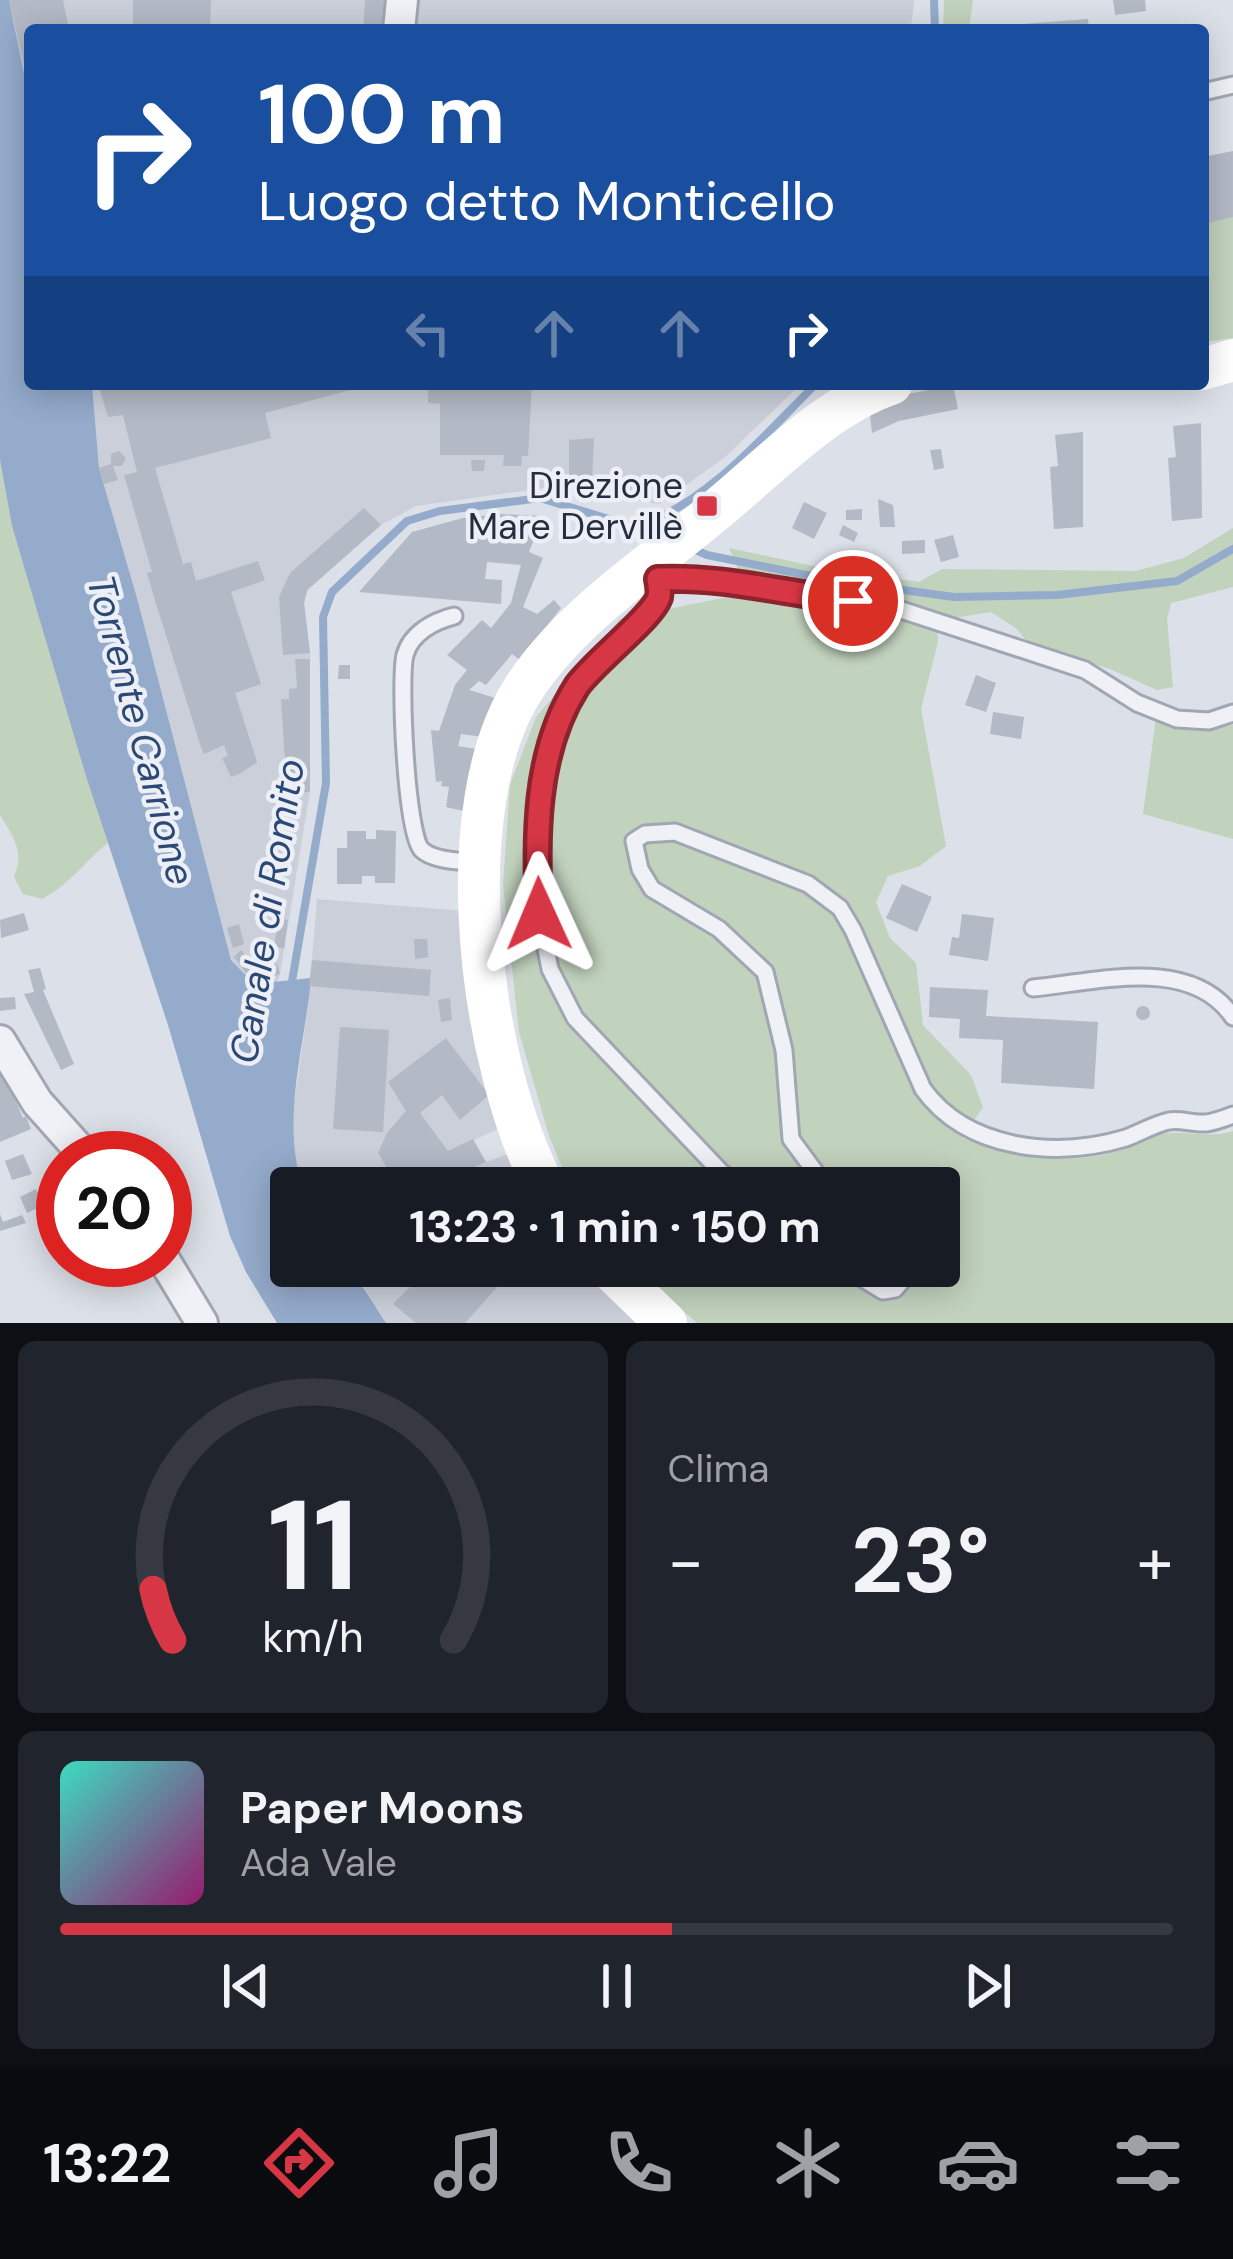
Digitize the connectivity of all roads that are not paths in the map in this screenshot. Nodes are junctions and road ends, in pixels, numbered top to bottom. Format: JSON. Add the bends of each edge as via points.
{"nodes":[{"id":1,"x":873,"y":390,"type":"edge"},
{"id":2,"x":656,"y":567,"type":"junction"},
{"id":3,"x":454,"y":616,"type":"dead end"},
{"id":4,"x":1233,"y":713,"type":"edge"},
{"id":5,"x":480,"y":864,"type":"junction"},
{"id":6,"x":1033,"y":988,"type":"dead end"},
{"id":7,"x":1233,"y":1017,"type":"edge"},
{"id":8,"x":0,"y":1041,"type":"edge"},
{"id":9,"x":1233,"y":1115,"type":"edge"},
{"id":10,"x":63,"y":1131,"type":"edge"},
{"id":11,"x":536,"y":1167,"type":"edge"},
{"id":12,"x":716,"y":1167,"type":"edge"},
{"id":13,"x":811,"y":1167,"type":"edge"},
{"id":14,"x":180,"y":1287,"type":"edge"},
{"id":15,"x":629,"y":1287,"type":"edge"},
{"id":16,"x":202,"y":1323,"type":"edge"},
{"id":17,"x":666,"y":1323,"type":"edge"}],
"edges":[{"from":1,"to":2,"type":"main road"},
{"from":2,"to":4,"type":"lane","via":[[886,605],[1085,670],[1177,719]]},
{"from":2,"to":5,"type":"main road","via":[[583,620],[526,684],[490,770]]},
{"from":2,"to":12,"type":"lane","via":[[660,595],[653,608],[593,664],[557,722],[540,806],[539,914],[550,969],[575,1018]]},
{"from":3,"to":5,"type":"lane","via":[[423,630],[405,656],[407,799],[419,848]]},
{"from":5,"to":11,"type":"main road","via":[[489,1016]]},
{"from":6,"to":7,"type":"lane","via":[[1178,979],[1201,987]]},
{"from":8,"to":10,"type":"street"},
{"from":9,"to":13,"type":"lane","via":[[1172,1120],[1123,1139],[1060,1149],[975,1133],[940,1112],[923,1088],[839,908],[808,884],[675,832],[645,834],[634,842],[652,889],[719,929],[765,973],[784,1050],[790,1139]]},
{"from":14,"to":16,"type":"street"},
{"from":15,"to":17,"type":"main road"}]}
